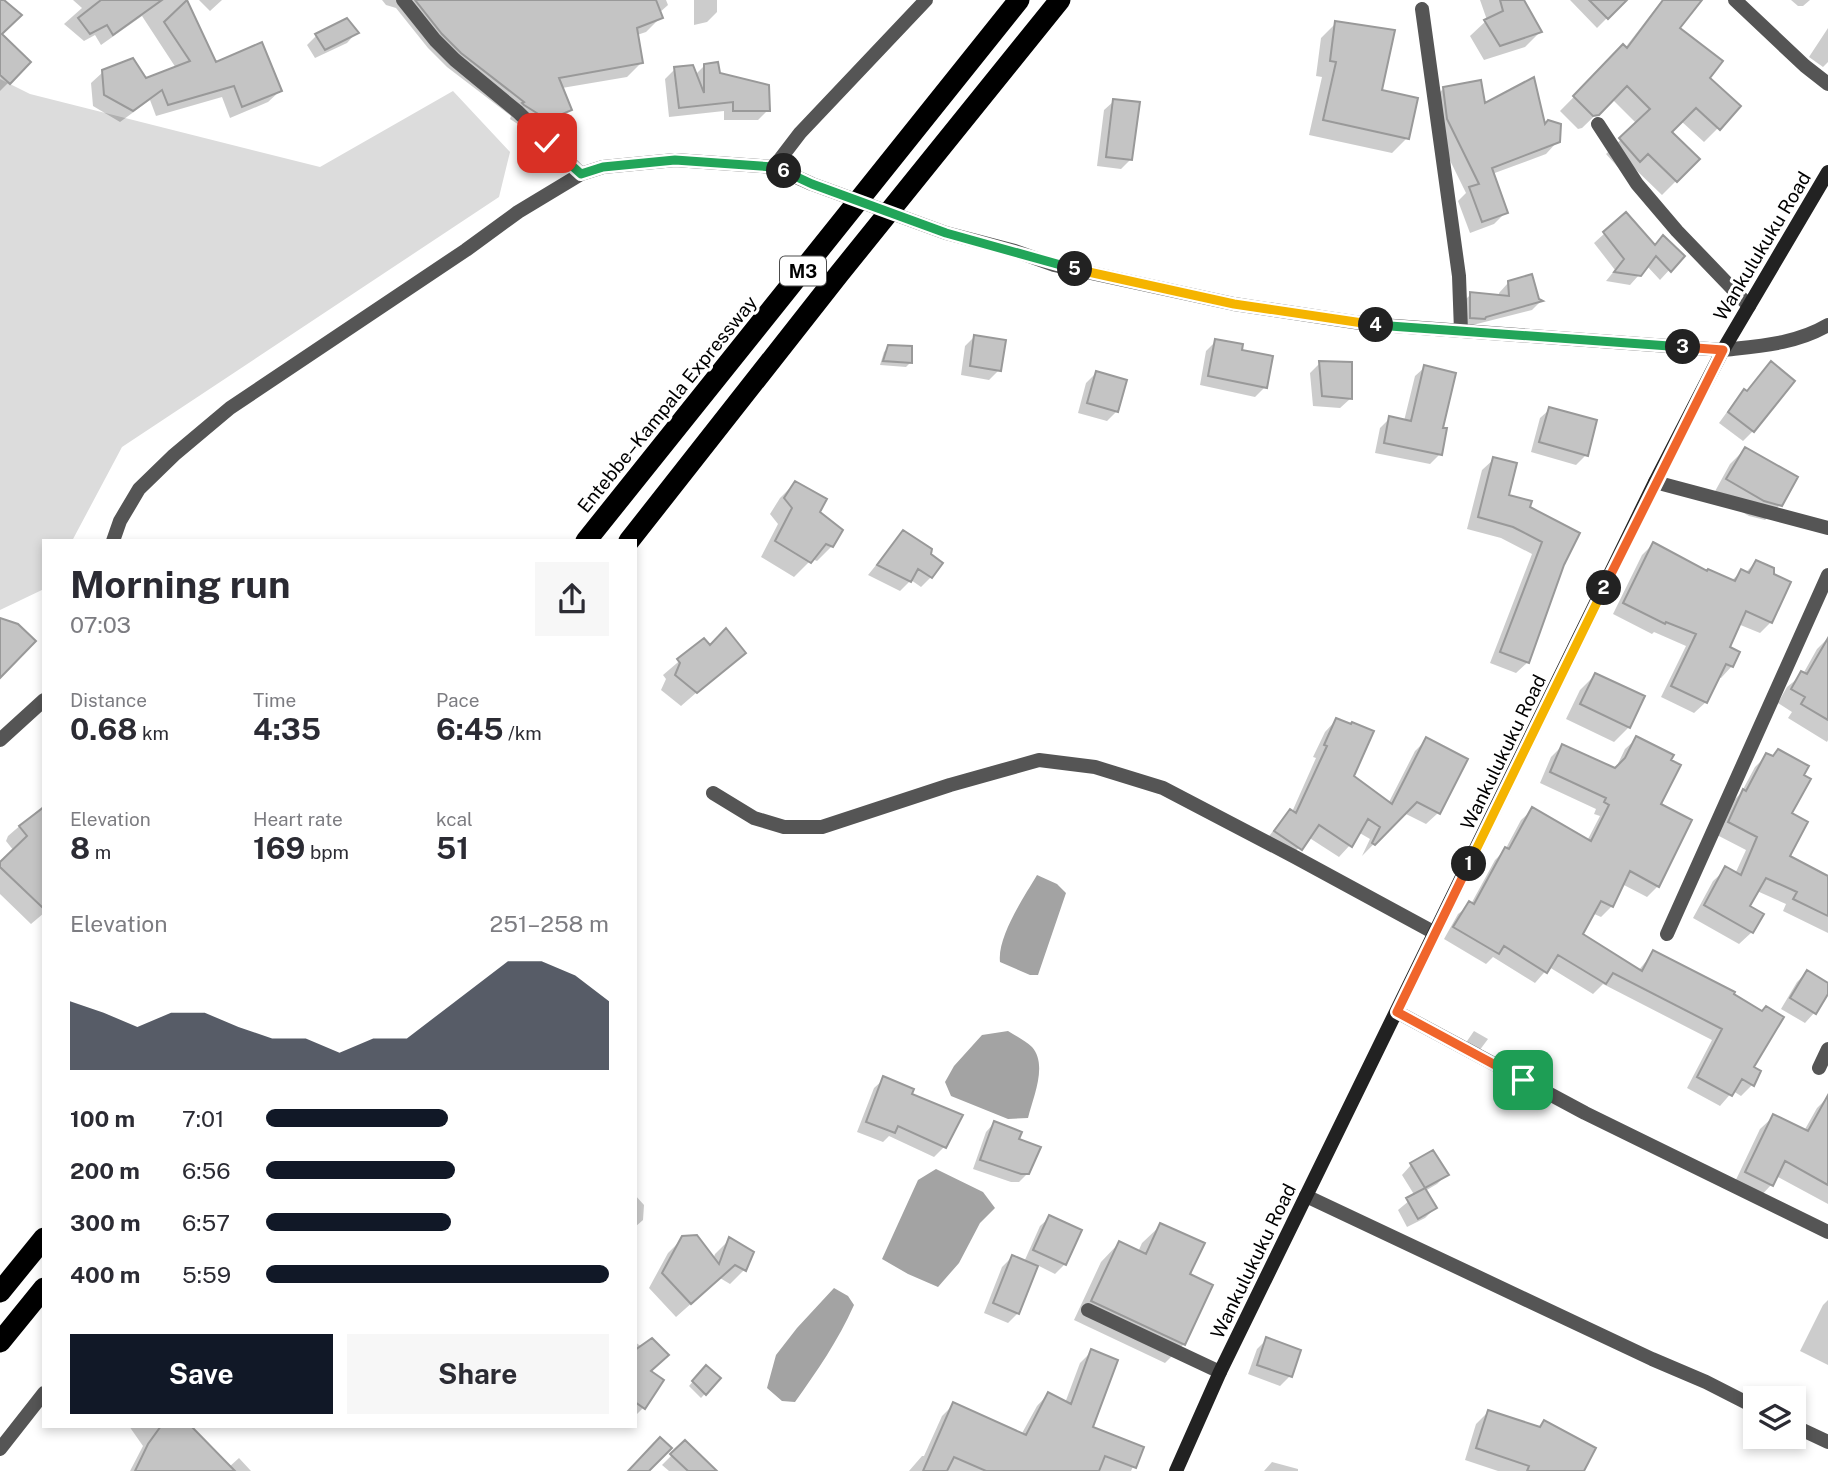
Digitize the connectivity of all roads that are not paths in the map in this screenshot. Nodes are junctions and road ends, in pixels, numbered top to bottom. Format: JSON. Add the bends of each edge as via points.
{"nodes":[{"id":1,"x":402,"y":0,"type":"edge"},
{"id":2,"x":926,"y":0,"type":"edge"},
{"id":3,"x":1019,"y":0,"type":"edge"},
{"id":4,"x":1060,"y":0,"type":"edge"},
{"id":5,"x":1735,"y":0,"type":"edge"},
{"id":6,"x":1422,"y":9,"type":"dead end"},
{"id":7,"x":1828,"y":84,"type":"edge"},
{"id":8,"x":1598,"y":124,"type":"dead end"},
{"id":9,"x":774,"y":167,"type":"junction"},
{"id":10,"x":1828,"y":172,"type":"edge"},
{"id":11,"x":581,"y":174,"type":"junction"},
{"id":12,"x":1749,"y":306,"type":"junction"},
{"id":13,"x":1828,"y":326,"type":"edge"},
{"id":14,"x":1461,"y":331,"type":"junction"},
{"id":15,"x":1723,"y":350,"type":"junction"},
{"id":16,"x":1656,"y":482,"type":"junction"},
{"id":17,"x":1828,"y":528,"type":"edge"},
{"id":18,"x":114,"y":539,"type":"edge"},
{"id":19,"x":588,"y":539,"type":"edge"},
{"id":20,"x":631,"y":539,"type":"edge"},
{"id":21,"x":1828,"y":575,"type":"edge"},
{"id":22,"x":42,"y":702,"type":"edge"},
{"id":23,"x":0,"y":740,"type":"edge"},
{"id":24,"x":713,"y":793,"type":"dead end"},
{"id":25,"x":1435,"y":933,"type":"junction"},
{"id":26,"x":1667,"y":934,"type":"dead end"},
{"id":27,"x":1397,"y":1012,"type":"junction"},
{"id":28,"x":1828,"y":1049,"type":"edge"},
{"id":29,"x":1819,"y":1068,"type":"dead end"},
{"id":30,"x":1306,"y":1196,"type":"junction"},
{"id":31,"x":1828,"y":1232,"type":"edge"},
{"id":32,"x":42,"y":1240,"type":"edge"},
{"id":33,"x":42,"y":1290,"type":"edge"},
{"id":34,"x":0,"y":1292,"type":"edge"},
{"id":35,"x":1088,"y":1310,"type":"dead end"},
{"id":36,"x":0,"y":1342,"type":"edge"},
{"id":37,"x":1220,"y":1372,"type":"junction"},
{"id":38,"x":42,"y":1396,"type":"edge"},
{"id":39,"x":1743,"y":1401,"type":"edge"},
{"id":40,"x":1806,"y":1432,"type":"edge"},
{"id":41,"x":1828,"y":1442,"type":"edge"},
{"id":42,"x":0,"y":1450,"type":"edge"},
{"id":43,"x":1176,"y":1471,"type":"edge"}],
"edges":[{"from":1,"to":11,"type":"street","via":[[455,60]]},
{"from":2,"to":9,"type":"street","via":[[800,133]]},
{"from":3,"to":19,"type":"highway","name":"Entebbe–Kampala Expressway","number":"M3"},
{"from":4,"to":20,"type":"highway","number":"M3"},
{"from":5,"to":7,"type":"street"},
{"from":6,"to":14,"type":"street","via":[[1459,276]]},
{"from":8,"to":12,"type":"street","via":[[1637,184]]},
{"from":9,"to":11,"type":"street","via":[[675,160],[603,167]]},
{"from":9,"to":14,"type":"street","via":[[946,233],[1054,265],[1234,304],[1367,324]]},
{"from":10,"to":12,"type":"main road","name":"Wankulukuku Road"},
{"from":11,"to":18,"type":"street","via":[[230,408],[139,489]]},
{"from":12,"to":15,"type":"main road","name":"Wankulukuku Road"},
{"from":13,"to":15,"type":"street","via":[[1773,345]]},
{"from":14,"to":15,"type":"street"},
{"from":15,"to":16,"type":"main road","name":"Wankulukuku Road"},
{"from":16,"to":17,"type":"street"},
{"from":16,"to":25,"type":"main road","name":"Wankulukuku Road"},
{"from":21,"to":26,"type":"street"},
{"from":22,"to":23,"type":"street"},
{"from":24,"to":25,"type":"street","via":[[764,821],[784,827],[822,827],[1039,760],[1095,767],[1163,788]]},
{"from":25,"to":27,"type":"main road","name":"Wankulukuku Road"},
{"from":27,"to":30,"type":"main road","name":"Wankulukuku Road"},
{"from":27,"to":31,"type":"street","via":[[1586,1114]]},
{"from":28,"to":29,"type":"street"},
{"from":30,"to":37,"type":"main road","name":"Wankulukuku Road"},
{"from":30,"to":39,"type":"street"},
{"from":32,"to":34,"type":"highway"},
{"from":33,"to":36,"type":"highway"},
{"from":35,"to":37,"type":"street"},
{"from":37,"to":43,"type":"main road","name":"Wankulukuku Road"},
{"from":38,"to":42,"type":"street"},
{"from":40,"to":41,"type":"street"}]}
